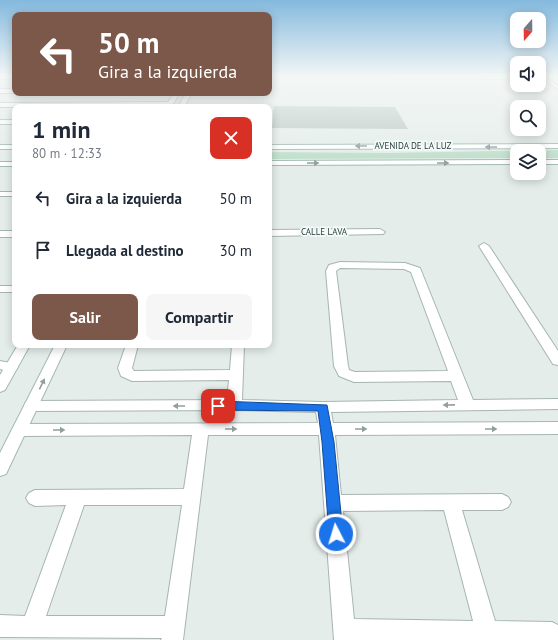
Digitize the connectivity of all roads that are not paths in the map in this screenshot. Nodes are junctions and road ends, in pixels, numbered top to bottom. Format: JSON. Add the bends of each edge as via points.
{"nodes":[{"id":1,"x":0,"y":122,"type":"edge"},
{"id":2,"x":12,"y":122,"type":"edge"},
{"id":3,"x":558,"y":146,"type":"edge"},
{"id":4,"x":0,"y":147,"type":"edge"},
{"id":5,"x":12,"y":147,"type":"edge"},
{"id":6,"x":272,"y":147,"type":"edge"},
{"id":7,"x":510,"y":162,"type":"edge"},
{"id":8,"x":546,"y":162,"type":"edge"},
{"id":9,"x":558,"y":162,"type":"edge"},
{"id":10,"x":272,"y":163,"type":"edge"},
{"id":11,"x":0,"y":164,"type":"edge"},
{"id":12,"x":12,"y":164,"type":"edge"},
{"id":13,"x":0,"y":194,"type":"edge"},
{"id":14,"x":12,"y":194,"type":"edge"},
{"id":15,"x":380,"y":232,"type":"dead end"},
{"id":16,"x":272,"y":233,"type":"edge"},
{"id":17,"x":0,"y":234,"type":"edge"},
{"id":18,"x":12,"y":234,"type":"edge"},
{"id":19,"x":484,"y":246,"type":"dead end"},
{"id":20,"x":0,"y":289,"type":"edge"},
{"id":21,"x":12,"y":289,"type":"edge"},
{"id":22,"x":21,"y":348,"type":"edge"},
{"id":23,"x":60,"y":348,"type":"edge"},
{"id":24,"x":131,"y":348,"type":"edge"},
{"id":25,"x":238,"y":348,"type":"edge"},
{"id":26,"x":558,"y":361,"type":"edge"},
{"id":27,"x":5,"y":366,"type":"edge"},
{"id":28,"x":236,"y":375,"type":"junction"},
{"id":29,"x":455,"y":376,"type":"junction"},
{"id":30,"x":0,"y":387,"type":"edge"},
{"id":31,"x":467,"y":404,"type":"junction"},
{"id":32,"x":558,"y":404,"type":"edge"},
{"id":33,"x":31,"y":406,"type":"junction"},
{"id":34,"x":234,"y":406,"type":"junction"},
{"id":35,"x":323,"y":408,"type":"junction"},
{"id":36,"x":558,"y":428,"type":"edge"},
{"id":37,"x":20,"y":430,"type":"junction"},
{"id":38,"x":201,"y":430,"type":"junction"},
{"id":39,"x":326,"y":430,"type":"junction"},
{"id":40,"x":0,"y":469,"type":"edge"},
{"id":41,"x":78,"y":497,"type":"junction"},
{"id":42,"x":192,"y":497,"type":"junction"},
{"id":43,"x":35,"y":498,"type":"dead end"},
{"id":44,"x":451,"y":502,"type":"junction"},
{"id":45,"x":502,"y":502,"type":"dead end"},
{"id":46,"x":334,"y":503,"type":"junction"},
{"id":47,"x":0,"y":626,"type":"edge"},
{"id":48,"x":32,"y":626,"type":"junction"},
{"id":49,"x":487,"y":632,"type":"junction"},
{"id":50,"x":552,"y":633,"type":"dead end"},
{"id":51,"x":172,"y":634,"type":"edge"},
{"id":52,"x":345,"y":635,"type":"edge"}],
"edges":[{"from":1,"to":2,"type":"street"},
{"from":3,"to":6,"type":"street","name":"AVENIDA DE LA LUZ","one_way":true},
{"from":4,"to":5,"type":"street"},
{"from":10,"to":7,"type":"street","name":"AVENIDA DE LA LUZ","one_way":true},
{"from":8,"to":9,"type":"street"},
{"from":11,"to":12,"type":"street"},
{"from":13,"to":14,"type":"street"},
{"from":15,"to":16,"type":"street","name":"CALLE LAVA"},
{"from":17,"to":18,"type":"street"},
{"from":19,"to":26,"type":"street"},
{"from":20,"to":21,"type":"street"},
{"from":22,"to":27,"type":"street"},
{"from":33,"to":23,"type":"street","one_way":true},
{"from":24,"to":28,"type":"street","via":[[125,368],[126,374],[132,376]]},
{"from":25,"to":28,"type":"street"},
{"from":27,"to":30,"type":"street"},
{"from":28,"to":34,"type":"street"},
{"from":29,"to":29,"type":"street","via":[[416,270],[405,266],[333,267],[331,271],[341,366],[344,373],[354,377]]},
{"from":29,"to":31,"type":"street"},
{"from":31,"to":32,"type":"street"},
{"from":31,"to":35,"type":"street","one_way":true},
{"from":34,"to":33,"type":"street","one_way":true},
{"from":33,"to":37,"type":"street"},
{"from":34,"to":35,"type":"street"},
{"from":35,"to":39,"type":"street"},
{"from":39,"to":36,"type":"street","one_way":true},
{"from":37,"to":38,"type":"street","one_way":true},
{"from":37,"to":40,"type":"street"},
{"from":38,"to":39,"type":"street","one_way":true},
{"from":38,"to":42,"type":"street"},
{"from":39,"to":46,"type":"street"},
{"from":41,"to":42,"type":"street"},
{"from":41,"to":43,"type":"street"},
{"from":41,"to":48,"type":"street"},
{"from":42,"to":51,"type":"street"},
{"from":44,"to":45,"type":"street"},
{"from":44,"to":46,"type":"street"},
{"from":44,"to":49,"type":"street"},
{"from":46,"to":52,"type":"street"},
{"from":47,"to":48,"type":"street"},
{"from":48,"to":51,"type":"street"},
{"from":49,"to":50,"type":"street"},
{"from":49,"to":52,"type":"street"}]}
